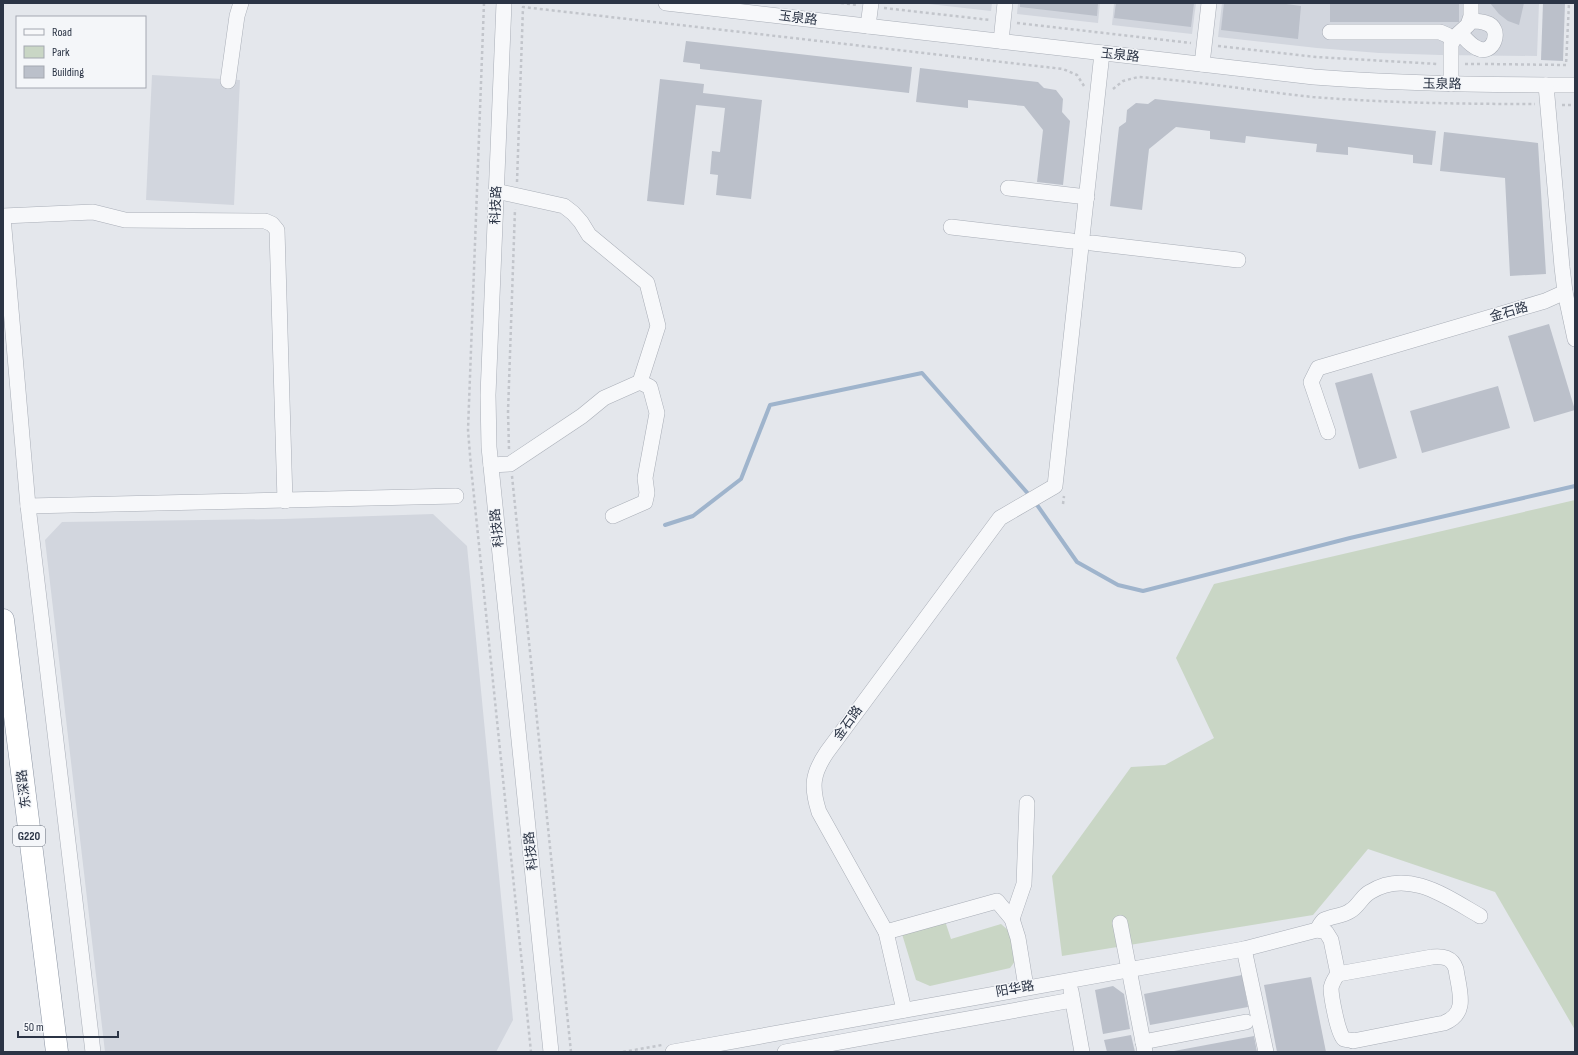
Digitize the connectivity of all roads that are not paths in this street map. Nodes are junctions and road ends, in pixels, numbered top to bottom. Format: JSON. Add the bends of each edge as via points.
{"nodes":[{"id":1,"x":241,"y":3,"type":"edge"},
{"id":2,"x":504,"y":3,"type":"edge"},
{"id":3,"x":666,"y":3,"type":"edge"},
{"id":4,"x":670,"y":3,"type":"edge"},
{"id":5,"x":871,"y":3,"type":"edge"},
{"id":6,"x":1005,"y":3,"type":"edge"},
{"id":7,"x":1209,"y":3,"type":"edge"},
{"id":8,"x":1471,"y":3,"type":"edge"},
{"id":9,"x":726,"y":6,"type":"edge"},
{"id":10,"x":1470,"y":21,"type":"junction"},
{"id":11,"x":868,"y":26,"type":"junction"},
{"id":12,"x":1330,"y":32,"type":"dead end"},
{"id":13,"x":1457,"y":36,"type":"junction"},
{"id":14,"x":1001,"y":41,"type":"junction"},
{"id":15,"x":1102,"y":53,"type":"junction"},
{"id":16,"x":1202,"y":64,"type":"junction"},
{"id":17,"x":1571,"y":70,"type":"edge"},
{"id":18,"x":228,"y":81,"type":"dead end"},
{"id":19,"x":1451,"y":84,"type":"junction"},
{"id":20,"x":1546,"y":85,"type":"junction"},
{"id":21,"x":1575,"y":85,"type":"edge"},
{"id":22,"x":1008,"y":188,"type":"dead end"},
{"id":23,"x":496,"y":191,"type":"junction"},
{"id":24,"x":1086,"y":197,"type":"junction"},
{"id":25,"x":3,"y":216,"type":"edge"},
{"id":26,"x":951,"y":227,"type":"dead end"},
{"id":27,"x":1072,"y":241,"type":"dead end"},
{"id":28,"x":1092,"y":243,"type":"dead end"},
{"id":29,"x":1238,"y":260,"type":"dead end"},
{"id":30,"x":1566,"y":292,"type":"junction"},
{"id":31,"x":1575,"y":339,"type":"edge"},
{"id":32,"x":640,"y":382,"type":"junction"},
{"id":33,"x":1328,"y":432,"type":"dead end"},
{"id":34,"x":491,"y":465,"type":"junction"},
{"id":35,"x":456,"y":496,"type":"dead end"},
{"id":36,"x":285,"y":501,"type":"junction"},
{"id":37,"x":28,"y":506,"type":"junction"},
{"id":38,"x":613,"y":516,"type":"dead end"},
{"id":39,"x":3,"y":620,"type":"edge"},
{"id":40,"x":3,"y":718,"type":"edge"},
{"id":41,"x":1028,"y":802,"type":"dead end"},
{"id":42,"x":1480,"y":916,"type":"dead end"},
{"id":43,"x":1012,"y":919,"type":"junction"},
{"id":44,"x":1120,"y":923,"type":"dead end"},
{"id":45,"x":1317,"y":930,"type":"junction"},
{"id":46,"x":886,"y":932,"type":"junction"},
{"id":47,"x":1244,"y":949,"type":"junction"},
{"id":48,"x":1336,"y":968,"type":"junction"},
{"id":49,"x":1129,"y":970,"type":"junction"},
{"id":50,"x":1069,"y":980,"type":"junction"},
{"id":51,"x":1026,"y":987,"type":"junction"},
{"id":52,"x":1072,"y":1000,"type":"junction"},
{"id":53,"x":904,"y":1010,"type":"junction"},
{"id":54,"x":1246,"y":1022,"type":"dead end"},
{"id":55,"x":826,"y":1024,"type":"junction"},
{"id":56,"x":1144,"y":1047,"type":"edge"},
{"id":57,"x":830,"y":1048,"type":"edge"},
{"id":58,"x":42,"y":1052,"type":"edge"},
{"id":59,"x":57,"y":1052,"type":"edge"},
{"id":60,"x":93,"y":1052,"type":"edge"},
{"id":61,"x":551,"y":1052,"type":"edge"},
{"id":62,"x":673,"y":1052,"type":"edge"},
{"id":63,"x":785,"y":1052,"type":"edge"},
{"id":64,"x":1082,"y":1052,"type":"edge"},
{"id":65,"x":1266,"y":1052,"type":"edge"}],
"edges":[{"from":1,"to":18,"type":"street"},
{"from":2,"to":23,"type":"street","name":"科技路"},
{"from":3,"to":4,"type":"street","name":"玉泉路"},
{"from":4,"to":9,"type":"street","name":"玉泉路"},
{"from":5,"to":11,"type":"street"},
{"from":6,"to":14,"type":"street"},
{"from":7,"to":16,"type":"street"},
{"from":8,"to":10,"type":"street"},
{"from":9,"to":11,"type":"street","name":"玉泉路"},
{"from":10,"to":13,"type":"street","via":[[1465,30]]},
{"from":10,"to":13,"type":"street","via":[[1486,23],[1493,28],[1496,36],[1493,44],[1486,49],[1477,48]]},
{"from":11,"to":14,"type":"street","name":"玉泉路"},
{"from":12,"to":13,"type":"street","via":[[1440,32]]},
{"from":13,"to":19,"type":"street","via":[[1451,49]]},
{"from":14,"to":15,"type":"street","name":"玉泉路"},
{"from":15,"to":16,"type":"street","name":"玉泉路"},
{"from":15,"to":24,"type":"street"},
{"from":16,"to":19,"type":"street","name":"玉泉路","via":[[1346,79]]},
{"from":17,"to":21,"type":"street"},
{"from":19,"to":20,"type":"street","name":"玉泉路"},
{"from":20,"to":21,"type":"street","name":"玉泉路"},
{"from":20,"to":30,"type":"street"},
{"from":22,"to":24,"type":"street"},
{"from":23,"to":32,"type":"street","via":[[564,206],[581,222],[589,235],[647,283],[658,326]]},
{"from":23,"to":34,"type":"street","name":"科技路","via":[[488,395]]},
{"from":24,"to":46,"type":"street","name":"金石路","via":[[1060,487],[1000,518],[818,765],[813,780],[819,812]]},
{"from":25,"to":36,"type":"street","via":[[93,212],[125,220],[265,221],[272,224],[277,230]]},
{"from":25,"to":37,"type":"street"},
{"from":26,"to":27,"type":"street"},
{"from":28,"to":29,"type":"street"},
{"from":30,"to":31,"type":"street"},
{"from":30,"to":33,"type":"street","name":"金石路","via":[[1545,301],[1318,368],[1311,382]]},
{"from":32,"to":34,"type":"street","via":[[604,398],[582,416],[510,464]]},
{"from":32,"to":38,"type":"street","via":[[650,386],[657,413],[645,478],[647,493],[645,502]]},
{"from":34,"to":61,"type":"street","name":"科技路"},
{"from":35,"to":36,"type":"street"},
{"from":36,"to":37,"type":"street"},
{"from":37,"to":60,"type":"street"},
{"from":39,"to":59,"type":"highway","name":"东深路","number":"G220"},
{"from":40,"to":58,"type":"highway","name":"东深路","number":"G220"},
{"from":41,"to":43,"type":"street","via":[[1024,884]]},
{"from":42,"to":45,"type":"street","via":[[1435,890],[1406,882],[1391,883],[1368,893],[1351,911],[1323,920]]},
{"from":43,"to":46,"type":"street","via":[[997,901]]},
{"from":43,"to":51,"type":"street","via":[[1018,938]]},
{"from":44,"to":49,"type":"street"},
{"from":45,"to":47,"type":"street","name":"阳华路"},
{"from":45,"to":48,"type":"street","via":[[1326,932],[1331,940]]},
{"from":46,"to":53,"type":"street","name":"金石路"},
{"from":47,"to":49,"type":"street","name":"阳华路"},
{"from":47,"to":65,"type":"street"},
{"from":48,"to":48,"type":"street","via":[[1331,989],[1338,1026],[1345,1040],[1354,1041],[1444,1023],[1453,1020],[1458,1013],[1460,1004],[1456,969],[1449,958],[1441,956]]},
{"from":49,"to":50,"type":"street","name":"阳华路"},
{"from":49,"to":56,"type":"street"},
{"from":50,"to":51,"type":"street","name":"阳华路"},
{"from":50,"to":52,"type":"street"},
{"from":51,"to":53,"type":"street","name":"阳华路"},
{"from":52,"to":57,"type":"street","name":"阳华路"},
{"from":52,"to":64,"type":"street"},
{"from":53,"to":55,"type":"street","name":"阳华路"},
{"from":54,"to":56,"type":"street"},
{"from":55,"to":57,"type":"street"},
{"from":55,"to":62,"type":"street","name":"阳华路"},
{"from":57,"to":63,"type":"street","name":"阳华路"}]}
